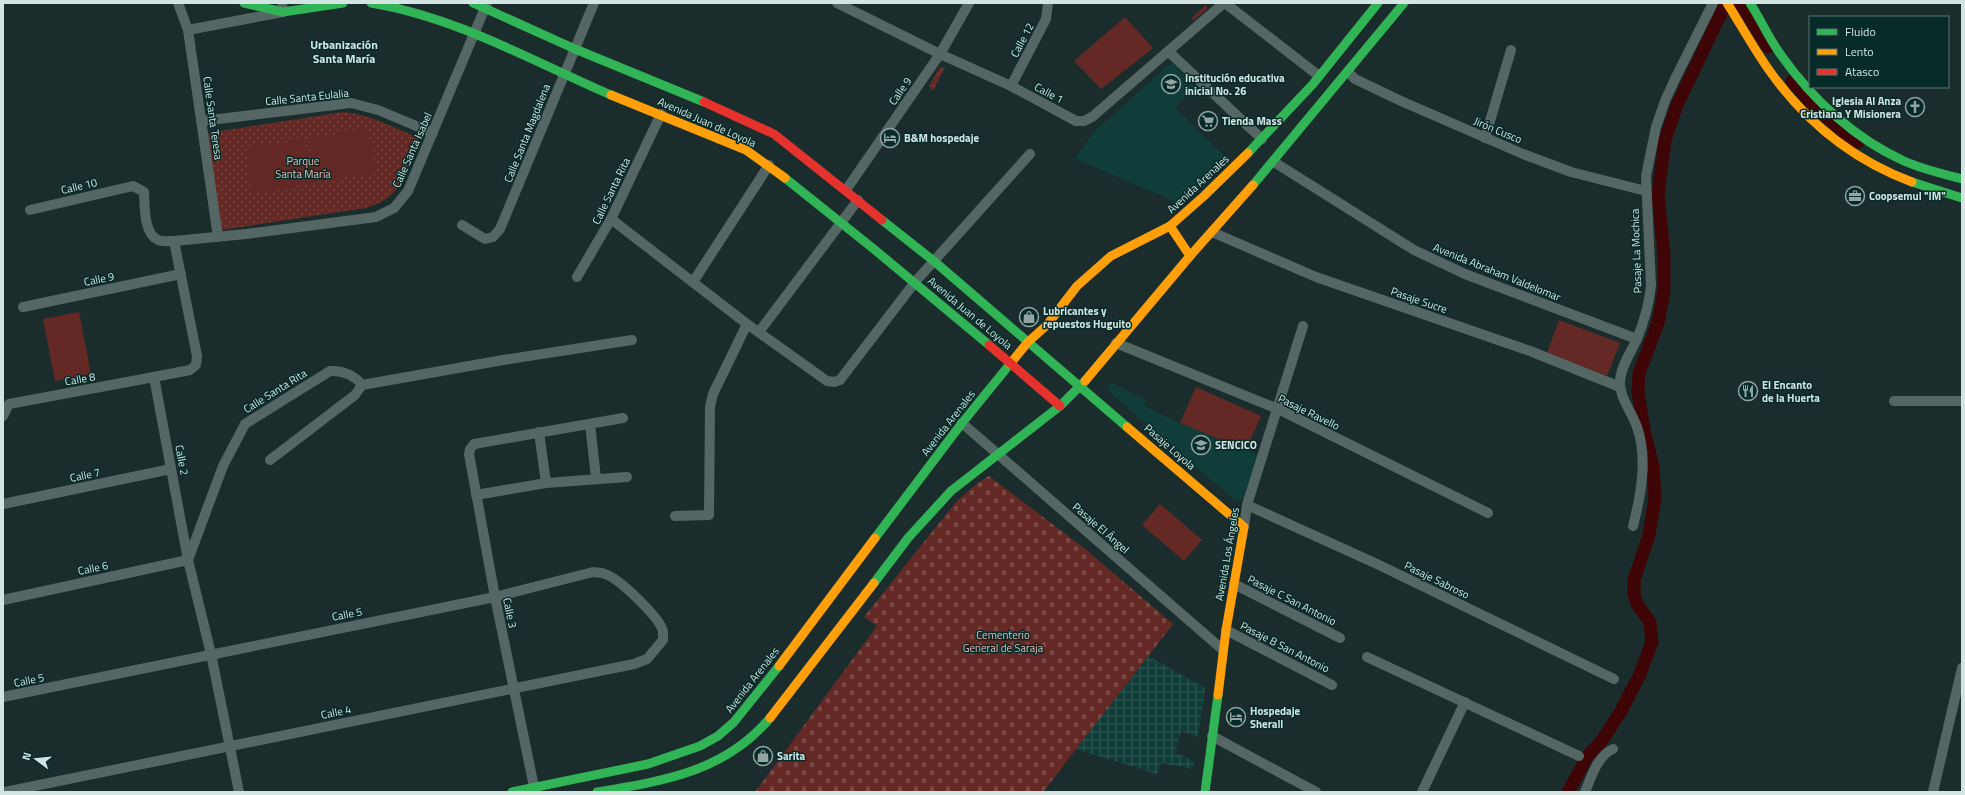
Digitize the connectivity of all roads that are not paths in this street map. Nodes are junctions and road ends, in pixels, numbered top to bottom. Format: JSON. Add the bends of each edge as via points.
{"nodes":[{"id":1,"x":178,"y":3,"type":"edge"},
{"id":2,"x":244,"y":3,"type":"edge"},
{"id":3,"x":343,"y":3,"type":"edge"},
{"id":4,"x":370,"y":3,"type":"edge"},
{"id":5,"x":473,"y":3,"type":"edge"},
{"id":6,"x":594,"y":3,"type":"edge"},
{"id":7,"x":837,"y":3,"type":"edge"},
{"id":8,"x":969,"y":3,"type":"edge"},
{"id":9,"x":1048,"y":3,"type":"edge"},
{"id":10,"x":1225,"y":3,"type":"edge"},
{"id":11,"x":1378,"y":3,"type":"edge"},
{"id":12,"x":1404,"y":3,"type":"edge"},
{"id":13,"x":1714,"y":3,"type":"edge"},
{"id":14,"x":1727,"y":3,"type":"edge"},
{"id":15,"x":1750,"y":3,"type":"edge"},
{"id":16,"x":486,"y":5,"type":"edge"},
{"id":17,"x":283,"y":7,"type":"edge"},
{"id":18,"x":188,"y":30,"type":"junction"},
{"id":19,"x":474,"y":34,"type":"junction"},
{"id":20,"x":575,"y":49,"type":"junction"},
{"id":21,"x":1510,"y":50,"type":"dead end"},
{"id":22,"x":1169,"y":52,"type":"junction"},
{"id":23,"x":940,"y":54,"type":"junction"},
{"id":24,"x":1348,"y":72,"type":"junction"},
{"id":25,"x":564,"y":75,"type":"junction"},
{"id":26,"x":1319,"y":76,"type":"junction"},
{"id":27,"x":1011,"y":86,"type":"junction"},
{"id":28,"x":661,"y":114,"type":"junction"},
{"id":29,"x":202,"y":121,"type":"junction"},
{"id":30,"x":433,"y":133,"type":"junction"},
{"id":31,"x":1262,"y":138,"type":"junction"},
{"id":32,"x":1485,"y":138,"type":"junction"},
{"id":33,"x":1030,"y":154,"type":"dead end"},
{"id":34,"x":1274,"y":162,"type":"junction"},
{"id":35,"x":769,"y":165,"type":"junction"},
{"id":36,"x":1962,"y":179,"type":"edge"},
{"id":37,"x":846,"y":190,"type":"junction"},
{"id":38,"x":1646,"y":191,"type":"junction"},
{"id":39,"x":1962,"y":198,"type":"edge"},
{"id":40,"x":858,"y":200,"type":"junction"},
{"id":41,"x":30,"y":210,"type":"dead end"},
{"id":42,"x":611,"y":219,"type":"junction"},
{"id":43,"x":841,"y":222,"type":"junction"},
{"id":44,"x":462,"y":225,"type":"dead end"},
{"id":45,"x":1170,"y":226,"type":"junction"},
{"id":46,"x":1212,"y":232,"type":"junction"},
{"id":47,"x":218,"y":237,"type":"junction"},
{"id":48,"x":174,"y":241,"type":"junction"},
{"id":49,"x":1190,"y":256,"type":"junction"},
{"id":50,"x":935,"y":262,"type":"junction"},
{"id":51,"x":181,"y":274,"type":"junction"},
{"id":52,"x":577,"y":277,"type":"dead end"},
{"id":53,"x":693,"y":282,"type":"junction"},
{"id":54,"x":915,"y":282,"type":"junction"},
{"id":55,"x":23,"y":307,"type":"dead end"},
{"id":56,"x":747,"y":324,"type":"junction"},
{"id":57,"x":1303,"y":326,"type":"dead end"},
{"id":58,"x":759,"y":332,"type":"junction"},
{"id":59,"x":1636,"y":339,"type":"junction"},
{"id":60,"x":632,"y":340,"type":"dead end"},
{"id":61,"x":1028,"y":342,"type":"junction"},
{"id":62,"x":1116,"y":343,"type":"junction"},
{"id":63,"x":1011,"y":363,"type":"junction"},
{"id":64,"x":154,"y":377,"type":"junction"},
{"id":65,"x":362,"y":385,"type":"junction"},
{"id":66,"x":1081,"y":386,"type":"junction"},
{"id":67,"x":1620,"y":387,"type":"junction"},
{"id":68,"x":1894,"y":401,"type":"dead end"},
{"id":69,"x":1962,"y":401,"type":"edge"},
{"id":70,"x":1060,"y":406,"type":"junction"},
{"id":71,"x":1278,"y":409,"type":"junction"},
{"id":72,"x":3,"y":416,"type":"edge"},
{"id":73,"x":622,"y":418,"type":"dead end"},
{"id":74,"x":962,"y":423,"type":"junction"},
{"id":75,"x":590,"y":424,"type":"junction"},
{"id":76,"x":539,"y":432,"type":"junction"},
{"id":77,"x":998,"y":454,"type":"junction"},
{"id":78,"x":270,"y":460,"type":"dead end"},
{"id":79,"x":171,"y":469,"type":"junction"},
{"id":80,"x":596,"y":478,"type":"junction"},
{"id":81,"x":627,"y":478,"type":"dead end"},
{"id":82,"x":546,"y":483,"type":"junction"},
{"id":83,"x":476,"y":495,"type":"junction"},
{"id":84,"x":3,"y":504,"type":"edge"},
{"id":85,"x":1247,"y":505,"type":"junction"},
{"id":86,"x":1488,"y":513,"type":"dead end"},
{"id":87,"x":675,"y":516,"type":"dead end"},
{"id":88,"x":1633,"y":526,"type":"dead end"},
{"id":89,"x":1244,"y":527,"type":"junction"},
{"id":90,"x":188,"y":560,"type":"junction"},
{"id":91,"x":1234,"y":584,"type":"junction"},
{"id":92,"x":495,"y":597,"type":"junction"},
{"id":93,"x":3,"y":600,"type":"edge"},
{"id":94,"x":1226,"y":630,"type":"junction"},
{"id":95,"x":1340,"y":638,"type":"dead end"},
{"id":96,"x":664,"y":640,"type":"joint"},
{"id":97,"x":1224,"y":650,"type":"junction"},
{"id":98,"x":211,"y":654,"type":"junction"},
{"id":99,"x":1367,"y":657,"type":"dead end"},
{"id":100,"x":1962,"y":668,"type":"edge"},
{"id":101,"x":1614,"y":679,"type":"dead end"},
{"id":102,"x":1332,"y":685,"type":"dead end"},
{"id":103,"x":514,"y":688,"type":"junction"},
{"id":104,"x":3,"y":698,"type":"edge"},
{"id":105,"x":1465,"y":702,"type":"junction"},
{"id":106,"x":1212,"y":736,"type":"junction"},
{"id":107,"x":230,"y":747,"type":"junction"},
{"id":108,"x":1612,"y":749,"type":"dead end"},
{"id":109,"x":1579,"y":756,"type":"dead end"},
{"id":110,"x":534,"y":787,"type":"junction"},
{"id":111,"x":5,"y":792,"type":"edge"},
{"id":112,"x":239,"y":792,"type":"edge"},
{"id":113,"x":512,"y":792,"type":"edge"},
{"id":114,"x":597,"y":792,"type":"edge"},
{"id":115,"x":1205,"y":792,"type":"edge"},
{"id":116,"x":1316,"y":792,"type":"edge"},
{"id":117,"x":1422,"y":792,"type":"edge"},
{"id":118,"x":1584,"y":792,"type":"edge"},
{"id":119,"x":1933,"y":792,"type":"edge"}],
"edges":[{"from":1,"to":18,"type":"street","name":"Calle Santa Teresa"},
{"from":2,"to":17,"type":"street"},
{"from":3,"to":17,"type":"street"},
{"from":4,"to":19,"type":"street","name":"Avenida Juan de Loyola","via":[[403,8]]},
{"from":5,"to":16,"type":"street","name":"Avenida Juan de Loyola"},
{"from":6,"to":20,"type":"street","name":"Calle Santa Magdalena"},
{"from":7,"to":23,"type":"street","name":"Calle 1"},
{"from":8,"to":23,"type":"street","name":"Calle 9"},
{"from":9,"to":27,"type":"street","name":"Calle 12","via":[[1046,19]]},
{"from":10,"to":22,"type":"street","name":"Calle 1"},
{"from":10,"to":26,"type":"street"},
{"from":11,"to":26,"type":"street","name":"Avenida Arenales"},
{"from":12,"to":24,"type":"street"},
{"from":13,"to":38,"type":"street","name":"Pasaje La Mochica","via":[[1665,101],[1656,127],[1646,176]]},
{"from":14,"to":39,"type":"street","via":[[1769,70],[1788,94],[1838,142],[1876,167]]},
{"from":15,"to":36,"type":"street","via":[[1781,54],[1813,95],[1835,114],[1887,152],[1924,168]]},
{"from":16,"to":19,"type":"street","name":"Calle Santa Isabel"},
{"from":16,"to":20,"type":"street","name":"Avenida Juan de Loyola"},
{"from":17,"to":18,"type":"street"},
{"from":18,"to":29,"type":"street","name":"Calle Santa Teresa"},
{"from":19,"to":25,"type":"street","name":"Avenida Juan de Loyola"},
{"from":19,"to":30,"type":"street","name":"Calle Santa Isabel"},
{"from":20,"to":25,"type":"street","name":"Calle Santa Magdalena"},
{"from":20,"to":37,"type":"street","name":"Avenida Juan de Loyola","via":[[756,124],[789,145]]},
{"from":21,"to":32,"type":"street"},
{"from":22,"to":27,"type":"street","name":"Calle 1","via":[[1084,122],[1076,121]]},
{"from":22,"to":31,"type":"street"},
{"from":23,"to":27,"type":"street","name":"Calle 1"},
{"from":23,"to":37,"type":"street","name":"Calle 9"},
{"from":24,"to":32,"type":"street","name":"Jirón Cusco","via":[[1360,82]]},
{"from":24,"to":34,"type":"street"},
{"from":25,"to":28,"type":"street","name":"Avenida Juan de Loyola"},
{"from":25,"to":44,"type":"street","name":"Calle Santa Magdalena","via":[[500,229],[493,237],[485,239]]},
{"from":26,"to":31,"type":"street","name":"Avenida Arenales"},
{"from":28,"to":35,"type":"street","name":"Avenida Juan de Loyola","via":[[746,150]]},
{"from":28,"to":42,"type":"street","name":"Calle Santa Rita"},
{"from":29,"to":30,"type":"street","name":"Calle Santa Eulalia","via":[[351,103],[378,110]]},
{"from":29,"to":47,"type":"street","name":"Calle Santa Teresa"},
{"from":30,"to":47,"type":"street","name":"Calle Santa Isabel","via":[[408,191],[401,202],[386,214]]},
{"from":31,"to":45,"type":"street","name":"Avenida Arenales"},
{"from":32,"to":38,"type":"street","name":"Jirón Cusco","via":[[1571,172]]},
{"from":33,"to":50,"type":"street"},
{"from":34,"to":46,"type":"street"},
{"from":34,"to":59,"type":"street","name":"Avenida Abraham Valdelomar","via":[[1414,250],[1465,274]]},
{"from":35,"to":43,"type":"street","name":"Avenida Juan de Loyola"},
{"from":35,"to":53,"type":"street"},
{"from":37,"to":40,"type":"street","name":"Avenida Juan de Loyola"},
{"from":38,"to":59,"type":"street","name":"Pasaje La Mochica","via":[[1651,286]]},
{"from":40,"to":43,"type":"street"},
{"from":40,"to":50,"type":"street","name":"Avenida Juan de Loyola"},
{"from":41,"to":48,"type":"street","name":"Calle 10","via":[[133,186],[144,192],[151,234],[158,240]]},
{"from":42,"to":52,"type":"street","name":"Calle Santa Rita"},
{"from":42,"to":53,"type":"street"},
{"from":43,"to":54,"type":"street","name":"Avenida Juan de Loyola"},
{"from":43,"to":58,"type":"street"},
{"from":45,"to":49,"type":"street"},
{"from":45,"to":61,"type":"street","name":"Avenida Arenales","via":[[1111,256],[1077,286],[1046,325]]},
{"from":46,"to":49,"type":"street"},
{"from":46,"to":67,"type":"street","name":"Pasaje Sucre","via":[[1316,277],[1530,351]]},
{"from":47,"to":48,"type":"street","name":"Calle Santa Isabel"},
{"from":48,"to":51,"type":"street"},
{"from":49,"to":62,"type":"street"},
{"from":50,"to":54,"type":"street"},
{"from":50,"to":61,"type":"street","name":"Avenida Juan de Loyola"},
{"from":51,"to":55,"type":"street","name":"Calle 9"},
{"from":51,"to":64,"type":"street","via":[[197,356],[196,365],[190,370]]},
{"from":53,"to":56,"type":"street"},
{"from":54,"to":58,"type":"street","via":[[840,380],[834,382],[827,381]]},
{"from":54,"to":63,"type":"street","name":"Avenida Juan de Loyola"},
{"from":56,"to":58,"type":"street"},
{"from":56,"to":87,"type":"street","via":[[712,394],[709,515]]},
{"from":57,"to":71,"type":"street","name":"Avenida Los Ángeles"},
{"from":59,"to":67,"type":"street","name":"Pasaje La Mochica","via":[[1624,365]]},
{"from":60,"to":65,"type":"street"},
{"from":61,"to":63,"type":"street","name":"Avenida Arenales"},
{"from":61,"to":66,"type":"street","name":"Avenida Juan de Loyola"},
{"from":62,"to":66,"type":"street"},
{"from":62,"to":71,"type":"street","name":"Pasaje Ravello"},
{"from":63,"to":70,"type":"street","name":"Avenida Juan de Loyola"},
{"from":63,"to":74,"type":"street","name":"Avenida Arenales"},
{"from":64,"to":72,"type":"street","name":"Calle 8","via":[[9,404]]},
{"from":64,"to":79,"type":"street","name":"Calle 2"},
{"from":65,"to":78,"type":"street","via":[[355,395]]},
{"from":65,"to":90,"type":"street","name":"Calle Santa Rita","via":[[358,380],[342,372],[330,371],[245,424],[223,466]]},
{"from":66,"to":70,"type":"street"},
{"from":66,"to":89,"type":"street","name":"Pasaje Loyola"},
{"from":67,"to":88,"type":"street","name":"Pasaje La Mochica","via":[[1637,428],[1642,450],[1640,487]]},
{"from":68,"to":69,"type":"street"},
{"from":70,"to":77,"type":"street"},
{"from":71,"to":85,"type":"street","name":"Avenida Los Ángeles"},
{"from":71,"to":86,"type":"street","name":"Pasaje Ravello"},
{"from":73,"to":75,"type":"street"},
{"from":74,"to":77,"type":"street","name":"Pasaje El Ángel"},
{"from":74,"to":110,"type":"street","name":"Avenida Arenales","via":[[753,700],[737,720],[723,732],[713,740],[664,760]]},
{"from":75,"to":76,"type":"street"},
{"from":75,"to":80,"type":"street"},
{"from":76,"to":82,"type":"street"},
{"from":76,"to":83,"type":"street","name":"Calle 3","via":[[474,444],[469,454]]},
{"from":77,"to":97,"type":"street","name":"Pasaje El Ángel"},
{"from":77,"to":114,"type":"street","via":[[951,490],[937,505],[748,743],[706,767],[662,780]]},
{"from":79,"to":84,"type":"street","name":"Calle 7"},
{"from":79,"to":90,"type":"street","name":"Calle 2"},
{"from":80,"to":81,"type":"street"},
{"from":80,"to":82,"type":"street"},
{"from":82,"to":83,"type":"street"},
{"from":83,"to":92,"type":"street","name":"Calle 3"},
{"from":85,"to":89,"type":"street","name":"Avenida Los Ángeles"},
{"from":85,"to":101,"type":"street","name":"Pasaje Sabroso","via":[[1377,564]]},
{"from":89,"to":91,"type":"street","name":"Avenida Los Ángeles"},
{"from":90,"to":93,"type":"street","name":"Calle 6"},
{"from":90,"to":98,"type":"street","name":"Calle 2"},
{"from":91,"to":94,"type":"street","name":"Avenida Los Ángeles"},
{"from":91,"to":95,"type":"street","name":"Pasaje C San Antonio"},
{"from":92,"to":96,"type":"street","name":"Calle 5","via":[[593,572],[605,573],[615,579],[657,620],[663,630]]},
{"from":92,"to":98,"type":"street","name":"Calle 5"},
{"from":92,"to":103,"type":"street","name":"Calle 3"},
{"from":94,"to":97,"type":"street","name":"Avenida Los Ángeles"},
{"from":94,"to":102,"type":"street","name":"Pasaje B San Antonio"},
{"from":96,"to":103,"type":"street","name":"Calle 4","via":[[647,659],[634,664]]},
{"from":97,"to":106,"type":"street","name":"Avenida Los Ángeles"},
{"from":98,"to":104,"type":"street","name":"Calle 5"},
{"from":98,"to":107,"type":"street","name":"Calle 2"},
{"from":99,"to":105,"type":"street"},
{"from":100,"to":119,"type":"street"},
{"from":103,"to":107,"type":"street","name":"Calle 4"},
{"from":103,"to":110,"type":"street","name":"Calle 3"},
{"from":105,"to":109,"type":"street"},
{"from":105,"to":117,"type":"street"},
{"from":106,"to":115,"type":"street","name":"Avenida Los Ángeles"},
{"from":106,"to":116,"type":"street"},
{"from":107,"to":111,"type":"street","name":"Calle 4"},
{"from":107,"to":112,"type":"street","name":"Calle 2"},
{"from":108,"to":118,"type":"street","via":[[1606,752],[1599,762]]},
{"from":110,"to":113,"type":"street","name":"Avenida Arenales"}]}
